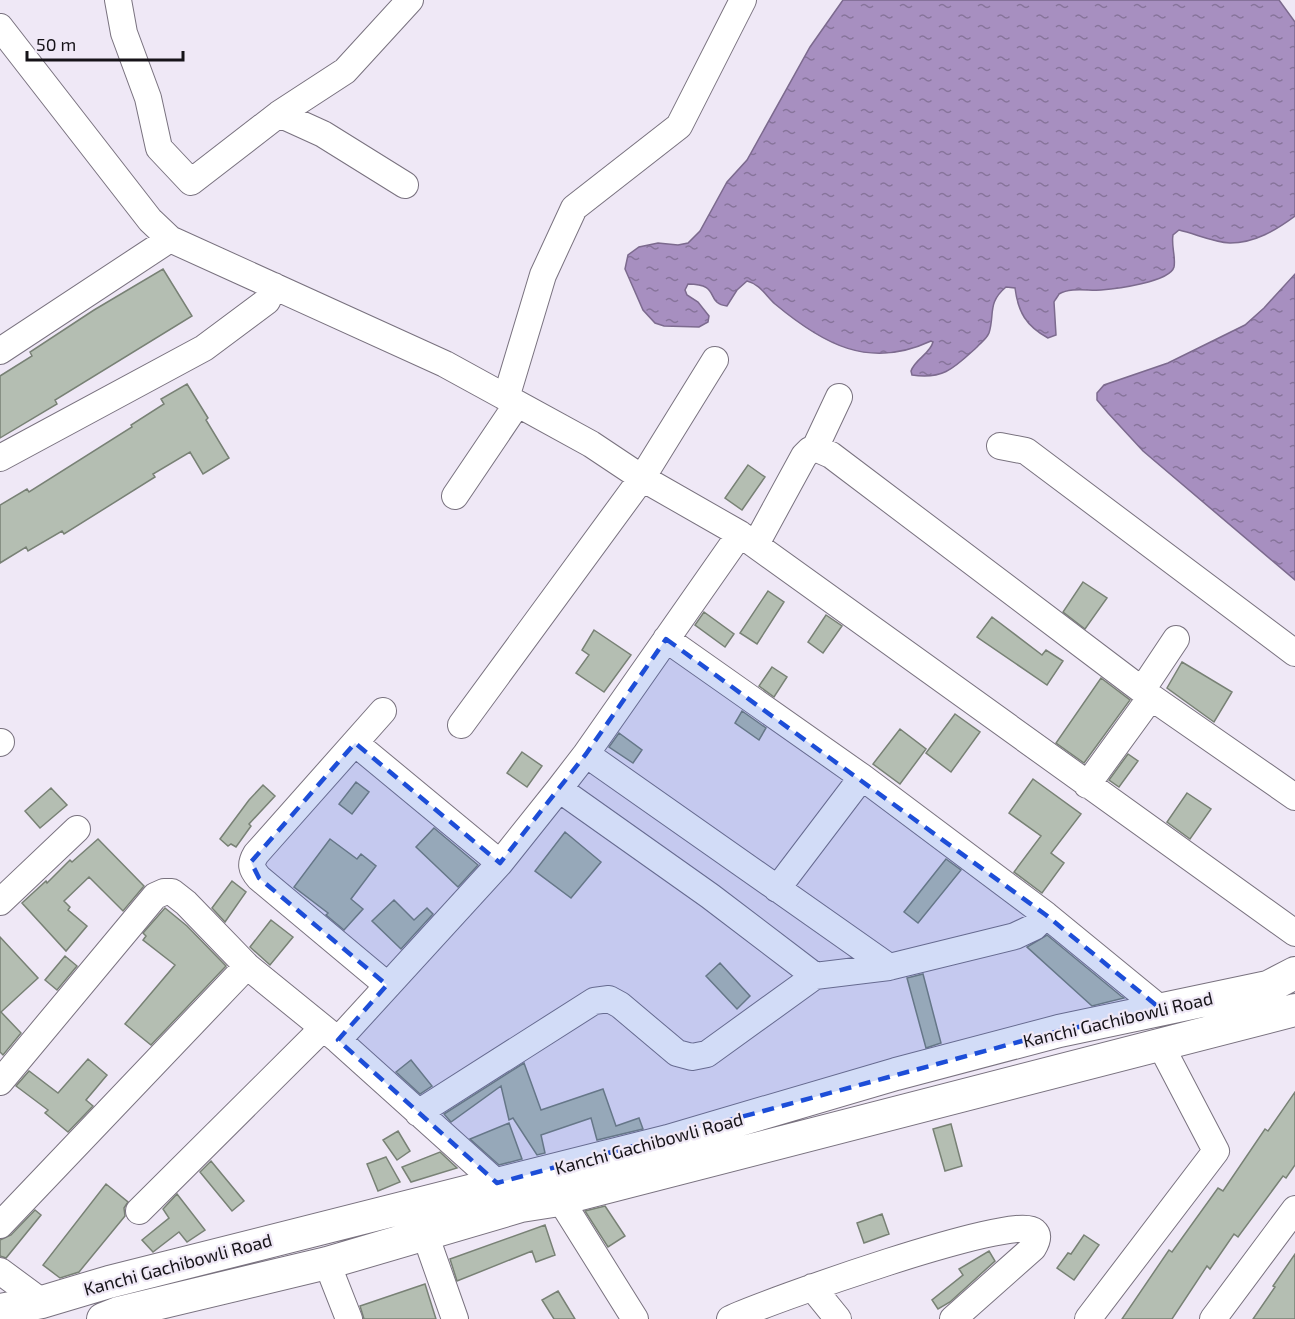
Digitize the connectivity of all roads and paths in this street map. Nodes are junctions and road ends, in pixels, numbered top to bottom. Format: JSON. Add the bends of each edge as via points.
{"nodes":[{"id":1,"x":118,"y":0,"type":"edge"},
{"id":2,"x":410,"y":0,"type":"edge"},
{"id":3,"x":743,"y":0,"type":"edge"},
{"id":4,"x":0,"y":27,"type":"edge"},
{"id":5,"x":279,"y":114,"type":"junction"},
{"id":6,"x":405,"y":185,"type":"dead end"},
{"id":7,"x":170,"y":239,"type":"junction"},
{"id":8,"x":274,"y":286,"type":"junction"},
{"id":9,"x":0,"y":351,"type":"edge"},
{"id":10,"x":715,"y":360,"type":"dead end"},
{"id":11,"x":839,"y":397,"type":"dead end"},
{"id":12,"x":512,"y":401,"type":"junction"},
{"id":13,"x":1000,"y":446,"type":"dead end"},
{"id":14,"x":815,"y":448,"type":"junction"},
{"id":15,"x":0,"y":458,"type":"edge"},
{"id":16,"x":642,"y":478,"type":"junction"},
{"id":17,"x":455,"y":496,"type":"dead end"},
{"id":18,"x":748,"y":539,"type":"junction"},
{"id":19,"x":666,"y":639,"type":"junction"},
{"id":20,"x":1176,"y":639,"type":"dead end"},
{"id":21,"x":1295,"y":653,"type":"edge"},
{"id":22,"x":1147,"y":694,"type":"junction"},
{"id":23,"x":383,"y":711,"type":"dead end"},
{"id":24,"x":461,"y":725,"type":"dead end"},
{"id":25,"x":355,"y":743,"type":"junction"},
{"id":26,"x":586,"y":754,"type":"junction"},
{"id":27,"x":862,"y":777,"type":"junction"},
{"id":28,"x":1087,"y":785,"type":"junction"},
{"id":29,"x":559,"y":789,"type":"junction"},
{"id":30,"x":1295,"y":797,"type":"edge"},
{"id":31,"x":77,"y":829,"type":"dead end"},
{"id":32,"x":500,"y":863,"type":"junction"},
{"id":33,"x":777,"y":889,"type":"junction"},
{"id":34,"x":0,"y":902,"type":"edge"},
{"id":35,"x":1046,"y":915,"type":"junction"},
{"id":36,"x":1295,"y":933,"type":"edge"},
{"id":37,"x":247,"y":966,"type":"junction"},
{"id":38,"x":889,"y":967,"type":"junction"},
{"id":39,"x":1295,"y":974,"type":"edge"},
{"id":40,"x":815,"y":976,"type":"junction"},
{"id":41,"x":387,"y":985,"type":"junction"},
{"id":42,"x":1161,"y":1010,"type":"junction"},
{"id":43,"x":1295,"y":1010,"type":"edge"},
{"id":44,"x":330,"y":1034,"type":"junction"},
{"id":45,"x":1160,"y":1044,"type":"junction"},
{"id":46,"x":0,"y":1082,"type":"edge"},
{"id":47,"x":418,"y":1113,"type":"junction"},
{"id":48,"x":497,"y":1184,"type":"junction"},
{"id":49,"x":560,"y":1199,"type":"junction"},
{"id":50,"x":1295,"y":1209,"type":"edge"},
{"id":51,"x":139,"y":1211,"type":"dead end"},
{"id":52,"x":0,"y":1225,"type":"edge"},
{"id":53,"x":425,"y":1234,"type":"junction"},
{"id":54,"x":327,"y":1263,"type":"junction"},
{"id":55,"x":0,"y":1271,"type":"edge"},
{"id":56,"x":109,"y":1282,"type":"junction"},
{"id":57,"x":812,"y":1287,"type":"junction"},
{"id":58,"x":42,"y":1302,"type":"junction"},
{"id":59,"x":0,"y":1310,"type":"edge"},
{"id":60,"x":110,"y":1316,"type":"edge"},
{"id":61,"x":349,"y":1319,"type":"edge"},
{"id":62,"x":455,"y":1319,"type":"edge"},
{"id":63,"x":635,"y":1319,"type":"edge"},
{"id":64,"x":730,"y":1319,"type":"edge"},
{"id":65,"x":838,"y":1319,"type":"edge"},
{"id":66,"x":953,"y":1319,"type":"edge"},
{"id":67,"x":1088,"y":1319,"type":"edge"},
{"id":68,"x":1213,"y":1319,"type":"edge"}],
"edges":[{"from":1,"to":5,"type":"street","via":[[124,33],[148,98],[159,148],[191,182]]},
{"from":2,"to":5,"type":"street","via":[[345,71]]},
{"from":3,"to":12,"type":"street","via":[[678,126],[574,208],[543,275]]},
{"from":4,"to":7,"type":"street","via":[[150,220]]},
{"from":5,"to":6,"type":"street","via":[[323,134]]},
{"from":7,"to":8,"type":"street"},
{"from":7,"to":9,"type":"street"},
{"from":8,"to":12,"type":"street","via":[[445,364]]},
{"from":8,"to":15,"type":"street","via":[[267,301],[204,348]]},
{"from":10,"to":16,"type":"street"},
{"from":11,"to":14,"type":"street"},
{"from":12,"to":16,"type":"street","via":[[591,444]]},
{"from":12,"to":17,"type":"street"},
{"from":13,"to":21,"type":"street","via":[[1026,451]]},
{"from":14,"to":18,"type":"street","via":[[804,456]]},
{"from":14,"to":22,"type":"street","via":[[831,455]]},
{"from":16,"to":18,"type":"street"},
{"from":16,"to":24,"type":"street"},
{"from":18,"to":19,"type":"street"},
{"from":18,"to":28,"type":"street"},
{"from":19,"to":26,"type":"street"},
{"from":19,"to":27,"type":"street"},
{"from":20,"to":22,"type":"street"},
{"from":22,"to":28,"type":"street"},
{"from":22,"to":30,"type":"street"},
{"from":23,"to":25,"type":"street"},
{"from":25,"to":32,"type":"street"},
{"from":25,"to":41,"type":"street","via":[[256,854],[252,870]]},
{"from":26,"to":29,"type":"street"},
{"from":26,"to":33,"type":"street"},
{"from":27,"to":33,"type":"street"},
{"from":27,"to":35,"type":"street"},
{"from":28,"to":36,"type":"street"},
{"from":29,"to":32,"type":"street"},
{"from":29,"to":40,"type":"street"},
{"from":31,"to":34,"type":"street"},
{"from":32,"to":41,"type":"street"},
{"from":33,"to":38,"type":"street"},
{"from":35,"to":38,"type":"street","via":[[1034,927],[1015,936]]},
{"from":35,"to":42,"type":"street"},
{"from":37,"to":44,"type":"street"},
{"from":37,"to":46,"type":"street","via":[[172,892],[155,896]]},
{"from":37,"to":52,"type":"street"},
{"from":38,"to":40,"type":"street"},
{"from":39,"to":42,"type":"main road","name":"Kanchi Gachibowli Road","via":[[1268,987]]},
{"from":40,"to":47,"type":"street","via":[[707,1054],[692,1057],[677,1053],[620,1005],[609,999],[594,1001]]},
{"from":41,"to":44,"type":"street"},
{"from":42,"to":48,"type":"main road","name":"Kanchi Gachibowli Road","via":[[1059,1031],[668,1141]]},
{"from":43,"to":45,"type":"main road","name":"Kanchi Gachibowli Road"},
{"from":44,"to":47,"type":"street"},
{"from":44,"to":51,"type":"street"},
{"from":45,"to":49,"type":"main road","name":"Kanchi Gachibowli Road"},
{"from":45,"to":67,"type":"street","via":[[1216,1151]]},
{"from":47,"to":48,"type":"street"},
{"from":48,"to":56,"type":"main road","name":"Kanchi Gachibowli Road"},
{"from":49,"to":53,"type":"main road","name":"Kanchi Gachibowli Road","via":[[521,1206]]},
{"from":49,"to":63,"type":"street"},
{"from":50,"to":68,"type":"street"},
{"from":53,"to":54,"type":"main road","name":"Kanchi Gachibowli Road"},
{"from":53,"to":62,"type":"street"},
{"from":54,"to":60,"type":"main road","name":"Kanchi Gachibowli Road"},
{"from":54,"to":61,"type":"street"},
{"from":55,"to":58,"type":"street"},
{"from":56,"to":58,"type":"main road","name":"Kanchi Gachibowli Road"},
{"from":56,"to":60,"type":"main road"},
{"from":57,"to":64,"type":"street"},
{"from":57,"to":65,"type":"street"},
{"from":57,"to":66,"type":"street","via":[[982,1235],[1034,1230],[1037,1240],[1033,1248]]},
{"from":58,"to":59,"type":"main road","name":"Kanchi Gachibowli Road"}]}
